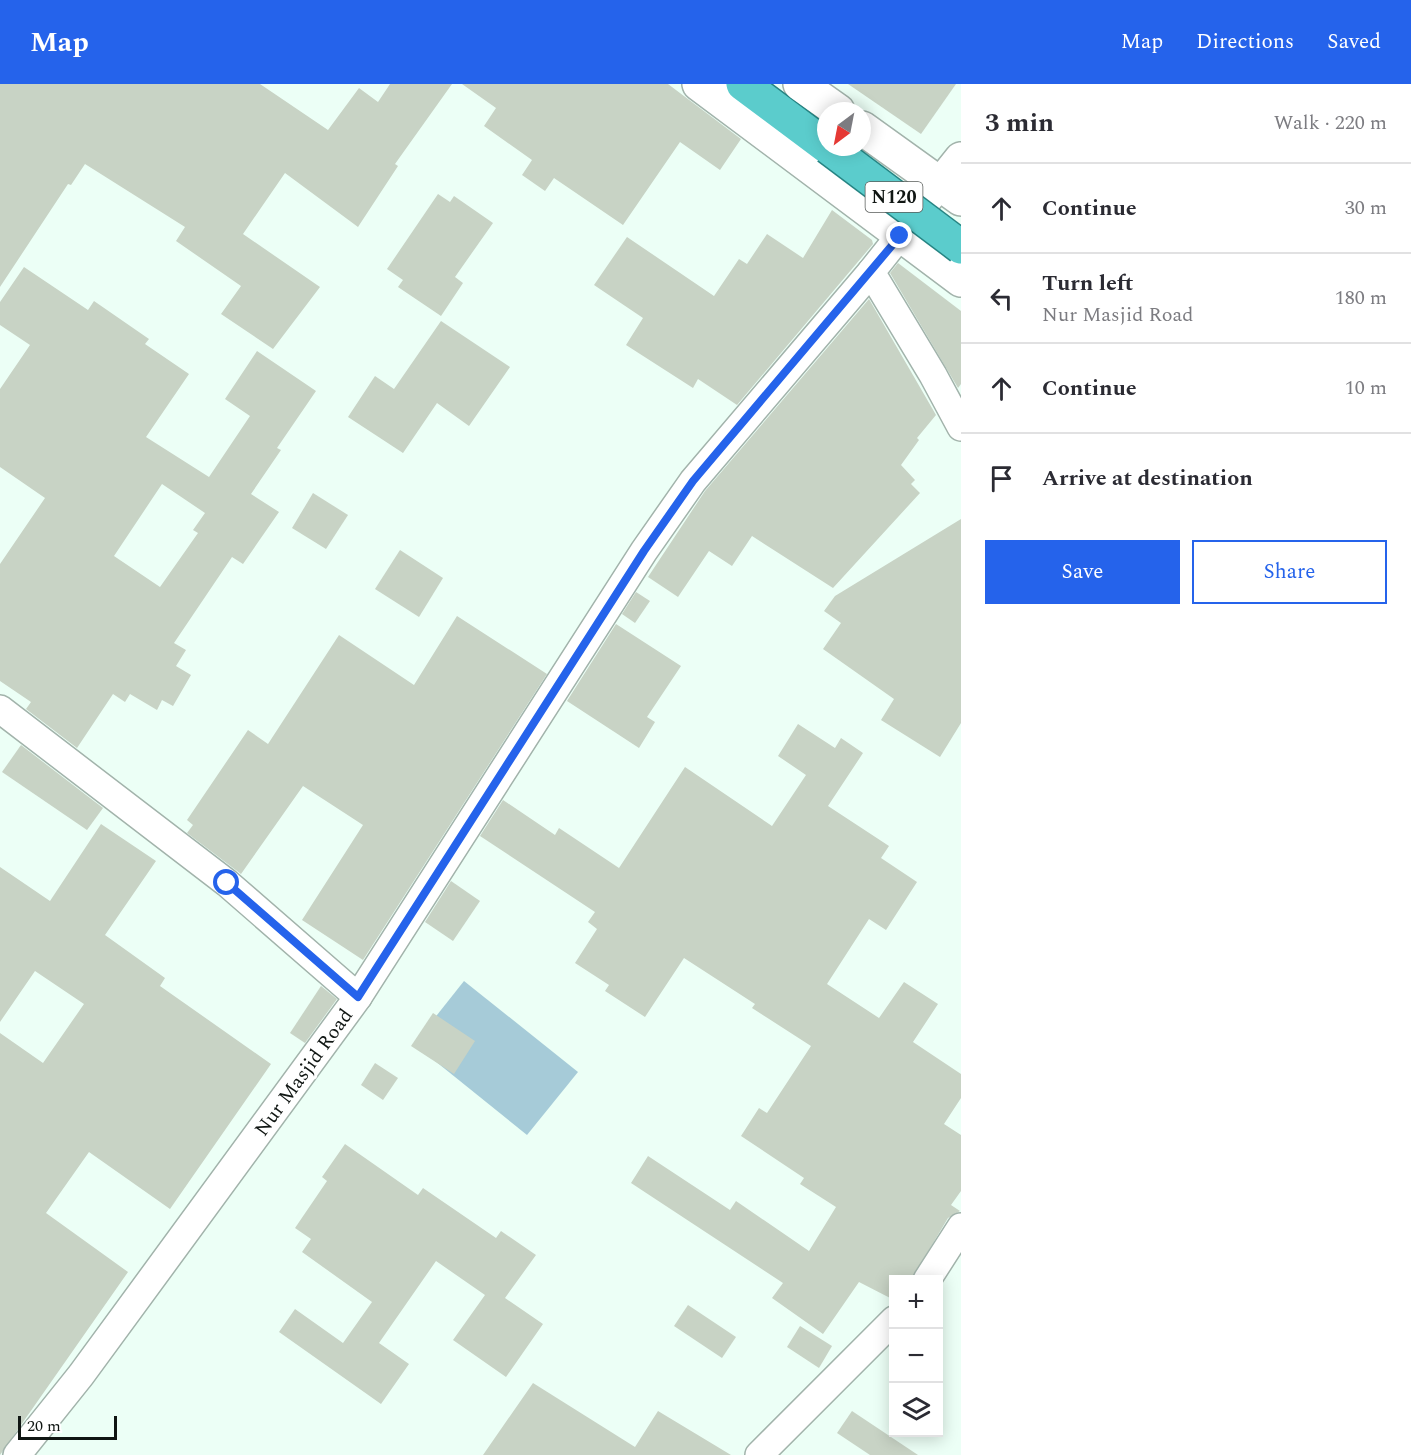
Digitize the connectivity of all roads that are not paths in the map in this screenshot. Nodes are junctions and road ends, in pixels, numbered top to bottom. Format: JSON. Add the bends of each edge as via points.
{"nodes":[{"id":1,"x":699,"y":84,"type":"edge"},
{"id":2,"x":743,"y":84,"type":"edge"},
{"id":3,"x":800,"y":84,"type":"edge"},
{"id":4,"x":825,"y":102,"type":"edge"},
{"id":5,"x":871,"y":133,"type":"edge"},
{"id":6,"x":817,"y":139,"type":"edge"},
{"id":7,"x":840,"y":156,"type":"edge"},
{"id":8,"x":954,"y":180,"type":"edge"},
{"id":9,"x":900,"y":236,"type":"junction"},
{"id":10,"x":961,"y":247,"type":"edge"},
{"id":11,"x":871,"y":272,"type":"junction"},
{"id":12,"x":961,"y":280,"type":"edge"},
{"id":13,"x":961,"y":427,"type":"edge"},
{"id":14,"x":0,"y":709,"type":"edge"},
{"id":15,"x":358,"y":997,"type":"junction"},
{"id":16,"x":961,"y":1227,"type":"edge"},
{"id":17,"x":930,"y":1275,"type":"edge"},
{"id":18,"x":889,"y":1325,"type":"edge"},
{"id":19,"x":17,"y":1455,"type":"edge"},
{"id":20,"x":759,"y":1455,"type":"edge"}],
"edges":[{"from":1,"to":9,"type":"street"},
{"from":2,"to":6,"type":"highway","number":"N120"},
{"from":3,"to":4,"type":"street"},
{"from":5,"to":8,"type":"street"},
{"from":7,"to":10,"type":"highway","number":"N120","bridge":true},
{"from":8,"to":9,"type":"street","name":"Nur Masjid Road"},
{"from":9,"to":11,"type":"street","name":"Nur Masjid Road"},
{"from":9,"to":12,"type":"street"},
{"from":11,"to":13,"type":"street"},
{"from":11,"to":15,"type":"street","name":"Nur Masjid Road","via":[[693,481]]},
{"from":14,"to":15,"type":"street","via":[[227,883]]},
{"from":15,"to":19,"type":"street","name":"Nur Masjid Road","via":[[81,1375]]},
{"from":16,"to":17,"type":"street"},
{"from":18,"to":20,"type":"street"}]}
